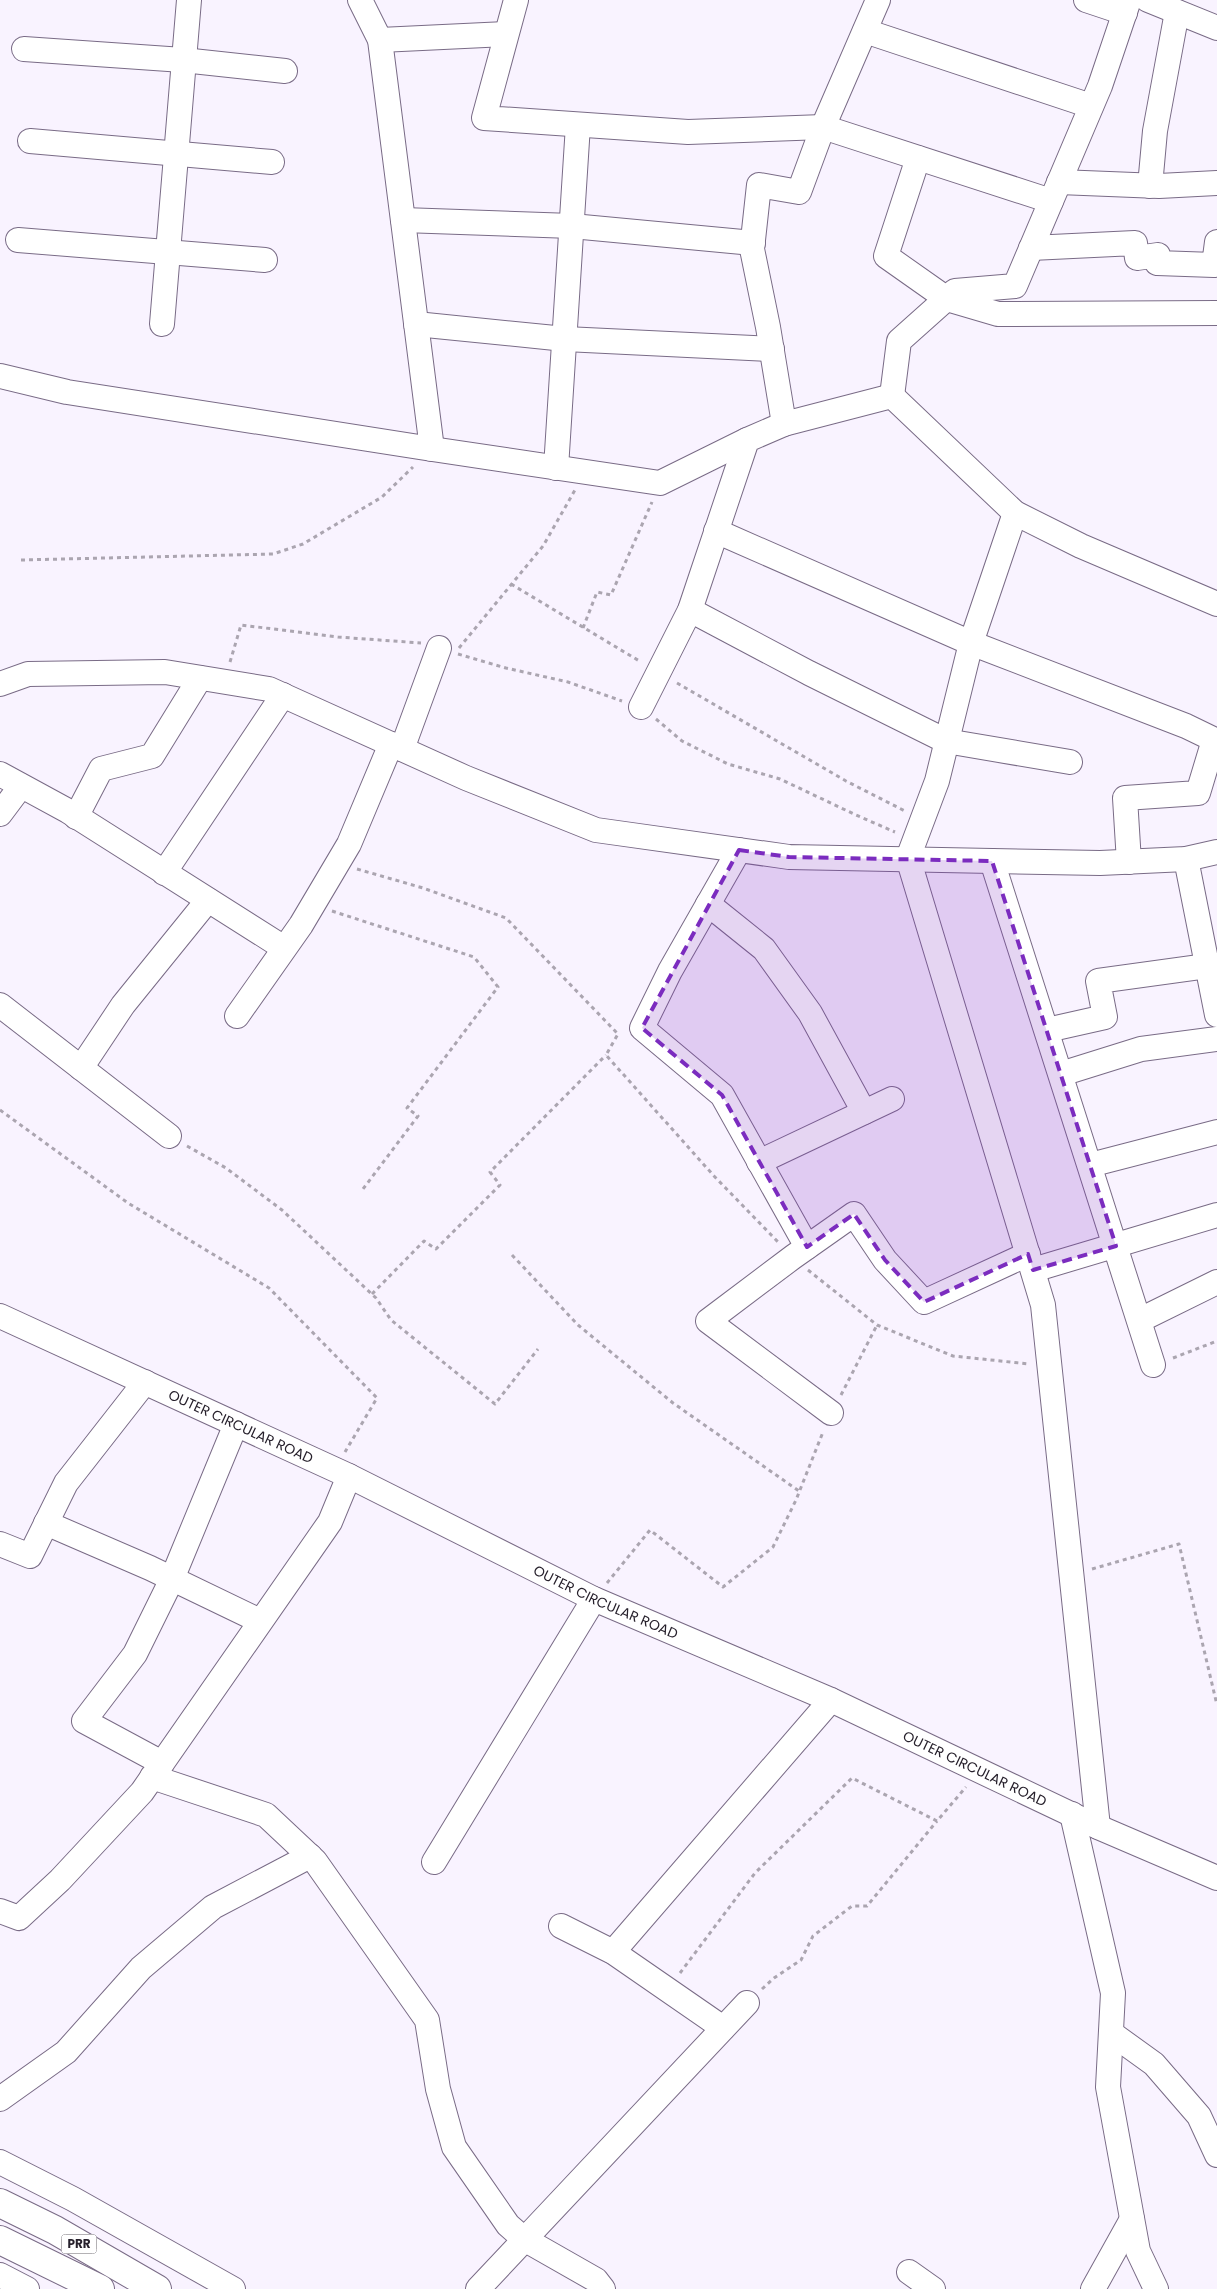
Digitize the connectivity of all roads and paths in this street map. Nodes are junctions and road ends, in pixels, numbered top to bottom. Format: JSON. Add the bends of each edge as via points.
{"nodes":[{"id":1,"x":189,"y":0,"type":"edge"},
{"id":2,"x":360,"y":0,"type":"edge"},
{"id":3,"x":516,"y":0,"type":"edge"},
{"id":4,"x":878,"y":0,"type":"edge"},
{"id":5,"x":1086,"y":0,"type":"edge"},
{"id":6,"x":1148,"y":0,"type":"edge"},
{"id":7,"x":1127,"y":6,"type":"edge"},
{"id":8,"x":1177,"y":12,"type":"junction"},
{"id":9,"x":1217,"y":28,"type":"edge"},
{"id":10,"x":865,"y":31,"type":"junction"},
{"id":11,"x":506,"y":34,"type":"junction"},
{"id":12,"x":380,"y":40,"type":"junction"},
{"id":13,"x":24,"y":49,"type":"dead end"},
{"id":14,"x":184,"y":60,"type":"junction"},
{"id":15,"x":285,"y":71,"type":"dead end"},
{"id":16,"x":1091,"y":106,"type":"junction"},
{"id":17,"x":578,"y":125,"type":"junction"},
{"id":18,"x":822,"y":127,"type":"junction"},
{"id":19,"x":30,"y":141,"type":"dead end"},
{"id":20,"x":176,"y":154,"type":"junction"},
{"id":21,"x":918,"y":158,"type":"junction"},
{"id":22,"x":272,"y":162,"type":"dead end"},
{"id":23,"x":1217,"y":183,"type":"edge"},
{"id":24,"x":1150,"y":186,"type":"junction"},
{"id":25,"x":1055,"y":192,"type":"junction"},
{"id":26,"x":403,"y":220,"type":"junction"},
{"id":27,"x":572,"y":226,"type":"junction"},
{"id":28,"x":18,"y":240,"type":"dead end"},
{"id":29,"x":1217,"y":242,"type":"edge"},
{"id":30,"x":753,"y":243,"type":"junction"},
{"id":31,"x":1031,"y":248,"type":"junction"},
{"id":32,"x":168,"y":252,"type":"junction"},
{"id":33,"x":265,"y":260,"type":"dead end"},
{"id":34,"x":947,"y":299,"type":"junction"},
{"id":35,"x":1217,"y":313,"type":"edge"},
{"id":36,"x":162,"y":324,"type":"dead end"},
{"id":37,"x":416,"y":324,"type":"junction"},
{"id":38,"x":566,"y":339,"type":"junction"},
{"id":39,"x":772,"y":349,"type":"junction"},
{"id":40,"x":0,"y":376,"type":"edge"},
{"id":41,"x":892,"y":396,"type":"junction"},
{"id":42,"x":784,"y":424,"type":"junction"},
{"id":43,"x":747,"y":440,"type":"junction"},
{"id":44,"x":432,"y":449,"type":"junction"},
{"id":45,"x":556,"y":468,"type":"junction"},
{"id":46,"x":585,"y":472,"type":"junction"},
{"id":47,"x":660,"y":484,"type":"junction"},
{"id":48,"x":1015,"y":513,"type":"junction"},
{"id":49,"x":716,"y":531,"type":"junction"},
{"id":50,"x":21,"y":560,"type":"dead end"},
{"id":51,"x":511,"y":584,"type":"junction"},
{"id":52,"x":1217,"y":604,"type":"edge"},
{"id":53,"x":690,"y":610,"type":"junction"},
{"id":54,"x":583,"y":628,"type":"junction"},
{"id":55,"x":971,"y":643,"type":"junction"},
{"id":56,"x":439,"y":648,"type":"joint"},
{"id":57,"x":658,"y":672,"type":"junction"},
{"id":58,"x":200,"y":678,"type":"junction"},
{"id":59,"x":224,"y":681,"type":"junction"},
{"id":60,"x":0,"y":684,"type":"edge"},
{"id":61,"x":283,"y":695,"type":"junction"},
{"id":62,"x":641,"y":708,"type":"junction"},
{"id":63,"x":946,"y":741,"type":"junction"},
{"id":64,"x":1215,"y":741,"type":"edge"},
{"id":65,"x":396,"y":746,"type":"junction"},
{"id":66,"x":1070,"y":762,"type":"dead end"},
{"id":67,"x":0,"y":774,"type":"edge"},
{"id":68,"x":21,"y":786,"type":"junction"},
{"id":69,"x":0,"y":814,"type":"edge"},
{"id":70,"x":76,"y":817,"type":"junction"},
{"id":71,"x":915,"y":839,"type":"junction"},
{"id":72,"x":739,"y":850,"type":"junction"},
{"id":73,"x":1217,"y":852,"type":"edge"},
{"id":74,"x":1186,"y":859,"type":"junction"},
{"id":75,"x":992,"y":861,"type":"junction"},
{"id":76,"x":1129,"y":862,"type":"junction"},
{"id":77,"x":337,"y":864,"type":"junction"},
{"id":78,"x":164,"y":873,"type":"junction"},
{"id":79,"x":208,"y":900,"type":"junction"},
{"id":80,"x":313,"y":904,"type":"junction"},
{"id":81,"x":708,"y":904,"type":"junction"},
{"id":82,"x":284,"y":948,"type":"junction"},
{"id":83,"x":1207,"y":966,"type":"junction"},
{"id":84,"x":1214,"y":990,"type":"edge"},
{"id":85,"x":0,"y":1005,"type":"edge"},
{"id":86,"x":1217,"y":1015,"type":"edge"},
{"id":87,"x":237,"y":1016,"type":"dead end"},
{"id":88,"x":1047,"y":1030,"type":"junction"},
{"id":89,"x":1217,"y":1039,"type":"edge"},
{"id":90,"x":606,"y":1055,"type":"junction"},
{"id":91,"x":82,"y":1068,"type":"junction"},
{"id":92,"x":1061,"y":1074,"type":"junction"},
{"id":93,"x":892,"y":1099,"type":"dead end"},
{"id":94,"x":0,"y":1110,"type":"edge"},
{"id":95,"x":864,"y":1112,"type":"junction"},
{"id":96,"x":1217,"y":1132,"type":"edge"},
{"id":97,"x":169,"y":1136,"type":"joint"},
{"id":98,"x":759,"y":1162,"type":"junction"},
{"id":99,"x":1090,"y":1166,"type":"junction"},
{"id":100,"x":363,"y":1189,"type":"dead end"},
{"id":101,"x":1217,"y":1215,"type":"edge"},
{"id":102,"x":1116,"y":1246,"type":"junction"},
{"id":103,"x":800,"y":1252,"type":"junction"},
{"id":104,"x":512,"y":1255,"type":"dead end"},
{"id":105,"x":1030,"y":1262,"type":"junction"},
{"id":106,"x":1217,"y":1282,"type":"edge"},
{"id":107,"x":372,"y":1294,"type":"junction"},
{"id":108,"x":0,"y":1316,"type":"edge"},
{"id":109,"x":1140,"y":1320,"type":"junction"},
{"id":110,"x":877,"y":1325,"type":"junction"},
{"id":111,"x":1217,"y":1341,"type":"edge"},
{"id":112,"x":538,"y":1349,"type":"dead end"},
{"id":113,"x":1153,"y":1365,"type":"joint"},
{"id":114,"x":1050,"y":1366,"type":"junction"},
{"id":115,"x":145,"y":1382,"type":"junction"},
{"id":116,"x":831,"y":1413,"type":"junction"},
{"id":117,"x":236,"y":1424,"type":"junction"},
{"id":118,"x":342,"y":1472,"type":"junction"},
{"id":119,"x":799,"y":1491,"type":"junction"},
{"id":120,"x":46,"y":1523,"type":"junction"},
{"id":121,"x":0,"y":1544,"type":"edge"},
{"id":122,"x":1072,"y":1575,"type":"junction"},
{"id":123,"x":172,"y":1578,"type":"junction"},
{"id":124,"x":594,"y":1599,"type":"junction"},
{"id":125,"x":260,"y":1621,"type":"junction"},
{"id":126,"x":831,"y":1700,"type":"junction"},
{"id":127,"x":1217,"y":1705,"type":"edge"},
{"id":128,"x":156,"y":1770,"type":"junction"},
{"id":129,"x":980,"y":1771,"type":"junction"},
{"id":130,"x":1072,"y":1814,"type":"junction"},
{"id":131,"x":937,"y":1821,"type":"junction"},
{"id":132,"x":1098,"y":1827,"type":"junction"},
{"id":133,"x":310,"y":1856,"type":"junction"},
{"id":134,"x":434,"y":1862,"type":"dead end"},
{"id":135,"x":1217,"y":1878,"type":"edge"},
{"id":136,"x":0,"y":1911,"type":"edge"},
{"id":137,"x":561,"y":1926,"type":"dead end"},
{"id":138,"x":613,"y":1952,"type":"junction"},
{"id":139,"x":668,"y":1990,"type":"junction"},
{"id":140,"x":747,"y":2003,"type":"joint"},
{"id":141,"x":723,"y":2028,"type":"junction"},
{"id":142,"x":1111,"y":2033,"type":"junction"},
{"id":143,"x":0,"y":2100,"type":"edge"},
{"id":144,"x":1217,"y":2155,"type":"edge"},
{"id":145,"x":0,"y":2162,"type":"edge"},
{"id":146,"x":0,"y":2203,"type":"edge"},
{"id":147,"x":1132,"y":2218,"type":"junction"},
{"id":148,"x":524,"y":2239,"type":"junction"},
{"id":149,"x":0,"y":2240,"type":"edge"},
{"id":150,"x":909,"y":2272,"type":"dead end"},
{"id":151,"x":0,"y":2275,"type":"edge"},
{"id":152,"x":68,"y":2282,"type":"edge"},
{"id":153,"x":27,"y":2289,"type":"edge"},
{"id":154,"x":100,"y":2289,"type":"edge"},
{"id":155,"x":156,"y":2289,"type":"edge"},
{"id":156,"x":232,"y":2289,"type":"edge"},
{"id":157,"x":478,"y":2289,"type":"edge"},
{"id":158,"x":603,"y":2289,"type":"edge"},
{"id":159,"x":933,"y":2289,"type":"edge"},
{"id":160,"x":1093,"y":2289,"type":"edge"},
{"id":161,"x":1156,"y":2289,"type":"edge"}],
"edges":[{"from":1,"to":14,"type":"street"},
{"from":2,"to":12,"type":"street"},
{"from":3,"to":11,"type":"street"},
{"from":4,"to":10,"type":"street"},
{"from":5,"to":7,"type":"street"},
{"from":6,"to":8,"type":"street"},
{"from":7,"to":16,"type":"street"},
{"from":8,"to":9,"type":"street"},
{"from":8,"to":24,"type":"street","via":[[1155,131]]},
{"from":10,"to":16,"type":"street"},
{"from":10,"to":18,"type":"street"},
{"from":11,"to":12,"type":"street"},
{"from":11,"to":17,"type":"street","via":[[484,118]]},
{"from":12,"to":26,"type":"street"},
{"from":13,"to":14,"type":"street"},
{"from":14,"to":15,"type":"street"},
{"from":14,"to":20,"type":"street"},
{"from":16,"to":25,"type":"street"},
{"from":17,"to":18,"type":"street","via":[[688,132]]},
{"from":17,"to":27,"type":"street"},
{"from":18,"to":21,"type":"street"},
{"from":18,"to":30,"type":"street","via":[[799,192],[759,185]]},
{"from":19,"to":20,"type":"street"},
{"from":20,"to":22,"type":"street"},
{"from":20,"to":32,"type":"street"},
{"from":21,"to":25,"type":"street"},
{"from":21,"to":34,"type":"street","via":[[886,256]]},
{"from":23,"to":24,"type":"street"},
{"from":24,"to":25,"type":"street"},
{"from":25,"to":31,"type":"street"},
{"from":26,"to":27,"type":"street"},
{"from":26,"to":37,"type":"street"},
{"from":27,"to":30,"type":"street"},
{"from":27,"to":38,"type":"street"},
{"from":28,"to":32,"type":"street"},
{"from":29,"to":31,"type":"street","via":[[1214,265],[1157,262],[1158,255],[1137,258],[1135,243]]},
{"from":30,"to":39,"type":"street"},
{"from":31,"to":34,"type":"street","via":[[1015,286],[956,291]]},
{"from":32,"to":33,"type":"street"},
{"from":32,"to":36,"type":"street"},
{"from":34,"to":35,"type":"street","via":[[998,314]]},
{"from":34,"to":41,"type":"street","via":[[899,341]]},
{"from":37,"to":38,"type":"street"},
{"from":37,"to":44,"type":"street"},
{"from":38,"to":39,"type":"street"},
{"from":38,"to":45,"type":"street"},
{"from":39,"to":42,"type":"street"},
{"from":40,"to":44,"type":"street","via":[[67,392]]},
{"from":41,"to":42,"type":"street"},
{"from":41,"to":48,"type":"street"},
{"from":42,"to":43,"type":"street"},
{"from":43,"to":47,"type":"street"},
{"from":43,"to":49,"type":"street"},
{"from":44,"to":45,"type":"street"},
{"from":44,"to":50,"type":"path","via":[[382,497],[302,544],[273,554]]},
{"from":45,"to":46,"type":"street"},
{"from":46,"to":47,"type":"street"},
{"from":46,"to":51,"type":"path","via":[[543,546]]},
{"from":47,"to":54,"type":"path","via":[[611,595],[597,592]]},
{"from":48,"to":52,"type":"street","via":[[1081,546]]},
{"from":48,"to":55,"type":"street"},
{"from":49,"to":53,"type":"street"},
{"from":49,"to":55,"type":"street"},
{"from":51,"to":54,"type":"path"},
{"from":51,"to":62,"type":"path","via":[[454,653],[568,682]]},
{"from":53,"to":57,"type":"street"},
{"from":53,"to":63,"type":"street"},
{"from":54,"to":57,"type":"path"},
{"from":55,"to":63,"type":"street"},
{"from":55,"to":64,"type":"street","via":[[1186,726]]},
{"from":56,"to":59,"type":"path","via":[[415,642],[338,637],[241,625]]},
{"from":56,"to":65,"type":"street"},
{"from":57,"to":62,"type":"street"},
{"from":57,"to":71,"type":"path","via":[[846,781]]},
{"from":58,"to":59,"type":"street"},
{"from":58,"to":60,"type":"street","via":[[165,672],[28,674]]},
{"from":58,"to":70,"type":"street","via":[[152,756],[101,769]]},
{"from":59,"to":61,"type":"street","via":[[269,689]]},
{"from":61,"to":65,"type":"street"},
{"from":61,"to":78,"type":"street"},
{"from":62,"to":71,"type":"path","via":[[682,741],[728,764],[780,779]]},
{"from":63,"to":66,"type":"street"},
{"from":63,"to":71,"type":"street","via":[[937,781]]},
{"from":64,"to":76,"type":"street","via":[[1198,793],[1125,798]]},
{"from":65,"to":72,"type":"street","via":[[596,830]]},
{"from":65,"to":77,"type":"street"},
{"from":67,"to":68,"type":"street"},
{"from":68,"to":69,"type":"street"},
{"from":68,"to":70,"type":"street"},
{"from":70,"to":78,"type":"street"},
{"from":71,"to":72,"type":"street","via":[[789,857]]},
{"from":71,"to":75,"type":"street"},
{"from":71,"to":105,"type":"street"},
{"from":72,"to":81,"type":"street"},
{"from":73,"to":74,"type":"street"},
{"from":74,"to":76,"type":"street"},
{"from":74,"to":83,"type":"street"},
{"from":75,"to":76,"type":"street"},
{"from":75,"to":88,"type":"street"},
{"from":77,"to":80,"type":"street"},
{"from":77,"to":90,"type":"path","via":[[423,888],[506,918],[618,1034]]},
{"from":78,"to":79,"type":"street"},
{"from":79,"to":82,"type":"street"},
{"from":79,"to":91,"type":"street","via":[[123,1005]]},
{"from":80,"to":82,"type":"street"},
{"from":80,"to":100,"type":"path","via":[[474,957],[498,987],[407,1108],[418,1116]]},
{"from":81,"to":95,"type":"street","via":[[764,949],[810,1012]]},
{"from":81,"to":98,"type":"street","via":[[642,1028],[722,1095]]},
{"from":82,"to":87,"type":"street"},
{"from":83,"to":84,"type":"street"},
{"from":83,"to":88,"type":"street","via":[[1098,981],[1105,1017]]},
{"from":84,"to":86,"type":"street"},
{"from":85,"to":91,"type":"street"},
{"from":88,"to":92,"type":"street"},
{"from":89,"to":92,"type":"street","via":[[1141,1049]]},
{"from":90,"to":103,"type":"path","via":[[714,1176]]},
{"from":90,"to":107,"type":"path","via":[[490,1172],[500,1185],[436,1249],[424,1241]]},
{"from":91,"to":97,"type":"street"},
{"from":92,"to":99,"type":"street"},
{"from":93,"to":95,"type":"street"},
{"from":94,"to":118,"type":"path","via":[[128,1203],[269,1288],[377,1398]]},
{"from":95,"to":98,"type":"street"},
{"from":96,"to":99,"type":"street"},
{"from":97,"to":107,"type":"path","via":[[226,1168],[282,1210]]},
{"from":98,"to":103,"type":"street"},
{"from":99,"to":102,"type":"street"},
{"from":101,"to":102,"type":"street"},
{"from":102,"to":105,"type":"street"},
{"from":102,"to":109,"type":"street"},
{"from":103,"to":105,"type":"street","via":[[854,1214],[885,1260],[924,1302]]},
{"from":103,"to":110,"type":"path"},
{"from":103,"to":116,"type":"street","via":[[708,1321]]},
{"from":104,"to":119,"type":"path","via":[[578,1325],[673,1403]]},
{"from":105,"to":114,"type":"street","via":[[1043,1305]]},
{"from":106,"to":109,"type":"street"},
{"from":107,"to":112,"type":"path","via":[[391,1320],[495,1404]]},
{"from":108,"to":115,"type":"street","name":"OUTER CIRCULAR ROAD"},
{"from":109,"to":113,"type":"street"},
{"from":110,"to":114,"type":"path","via":[[953,1356]]},
{"from":110,"to":116,"type":"path"},
{"from":111,"to":113,"type":"path"},
{"from":114,"to":122,"type":"street"},
{"from":115,"to":117,"type":"street","name":"OUTER CIRCULAR ROAD"},
{"from":115,"to":120,"type":"street","via":[[66,1483]]},
{"from":116,"to":119,"type":"path"},
{"from":117,"to":118,"type":"street","name":"OUTER CIRCULAR ROAD"},
{"from":117,"to":123,"type":"street"},
{"from":118,"to":124,"type":"street","name":"OUTER CIRCULAR ROAD"},
{"from":118,"to":125,"type":"street","via":[[330,1522]]},
{"from":119,"to":124,"type":"path","via":[[773,1546],[724,1588],[650,1530]]},
{"from":120,"to":121,"type":"street","via":[[30,1556]]},
{"from":120,"to":123,"type":"street"},
{"from":122,"to":127,"type":"path","via":[[1179,1544]]},
{"from":122,"to":132,"type":"street"},
{"from":123,"to":125,"type":"street"},
{"from":123,"to":128,"type":"street","via":[[135,1654],[84,1721]]},
{"from":124,"to":126,"type":"street","name":"OUTER CIRCULAR ROAD"},
{"from":124,"to":134,"type":"street"},
{"from":125,"to":128,"type":"street"},
{"from":126,"to":129,"type":"street","name":"OUTER CIRCULAR ROAD"},
{"from":126,"to":138,"type":"street"},
{"from":128,"to":133,"type":"street","via":[[266,1815]]},
{"from":128,"to":136,"type":"street","via":[[142,1792],[60,1880],[19,1918]]},
{"from":129,"to":130,"type":"street","name":"OUTER CIRCULAR ROAD"},
{"from":129,"to":131,"type":"path"},
{"from":130,"to":132,"type":"street","name":"OUTER CIRCULAR ROAD"},
{"from":130,"to":142,"type":"street","via":[[1113,1993]]},
{"from":131,"to":139,"type":"path","via":[[852,1778],[755,1873]]},
{"from":131,"to":140,"type":"path","via":[[867,1906],[852,1906],[813,1936],[801,1960],[774,1978]]},
{"from":132,"to":135,"type":"street","name":"OUTER CIRCULAR ROAD"},
{"from":133,"to":143,"type":"street","via":[[213,1907],[141,1968],[66,2052]]},
{"from":133,"to":148,"type":"street","via":[[427,2020],[438,2089],[454,2146],[508,2225]]},
{"from":137,"to":138,"type":"street"},
{"from":138,"to":139,"type":"street"},
{"from":139,"to":141,"type":"street"},
{"from":140,"to":141,"type":"street"},
{"from":141,"to":148,"type":"street"},
{"from":142,"to":144,"type":"street","via":[[1154,2064],[1199,2116]]},
{"from":142,"to":147,"type":"street","via":[[1108,2088]]},
{"from":145,"to":156,"type":"street","via":[[73,2199]]},
{"from":146,"to":155,"type":"highway","number":"PRR","via":[[55,2230]]},
{"from":147,"to":160,"type":"street"},
{"from":147,"to":161,"type":"street","via":[[1138,2251]]},
{"from":148,"to":157,"type":"street"},
{"from":148,"to":158,"type":"street","via":[[596,2280]]},
{"from":149,"to":152,"type":"highway","number":"PRR"},
{"from":150,"to":159,"type":"street"},
{"from":151,"to":153,"type":"street"},
{"from":152,"to":154,"type":"highway","number":"PRR"}]}
